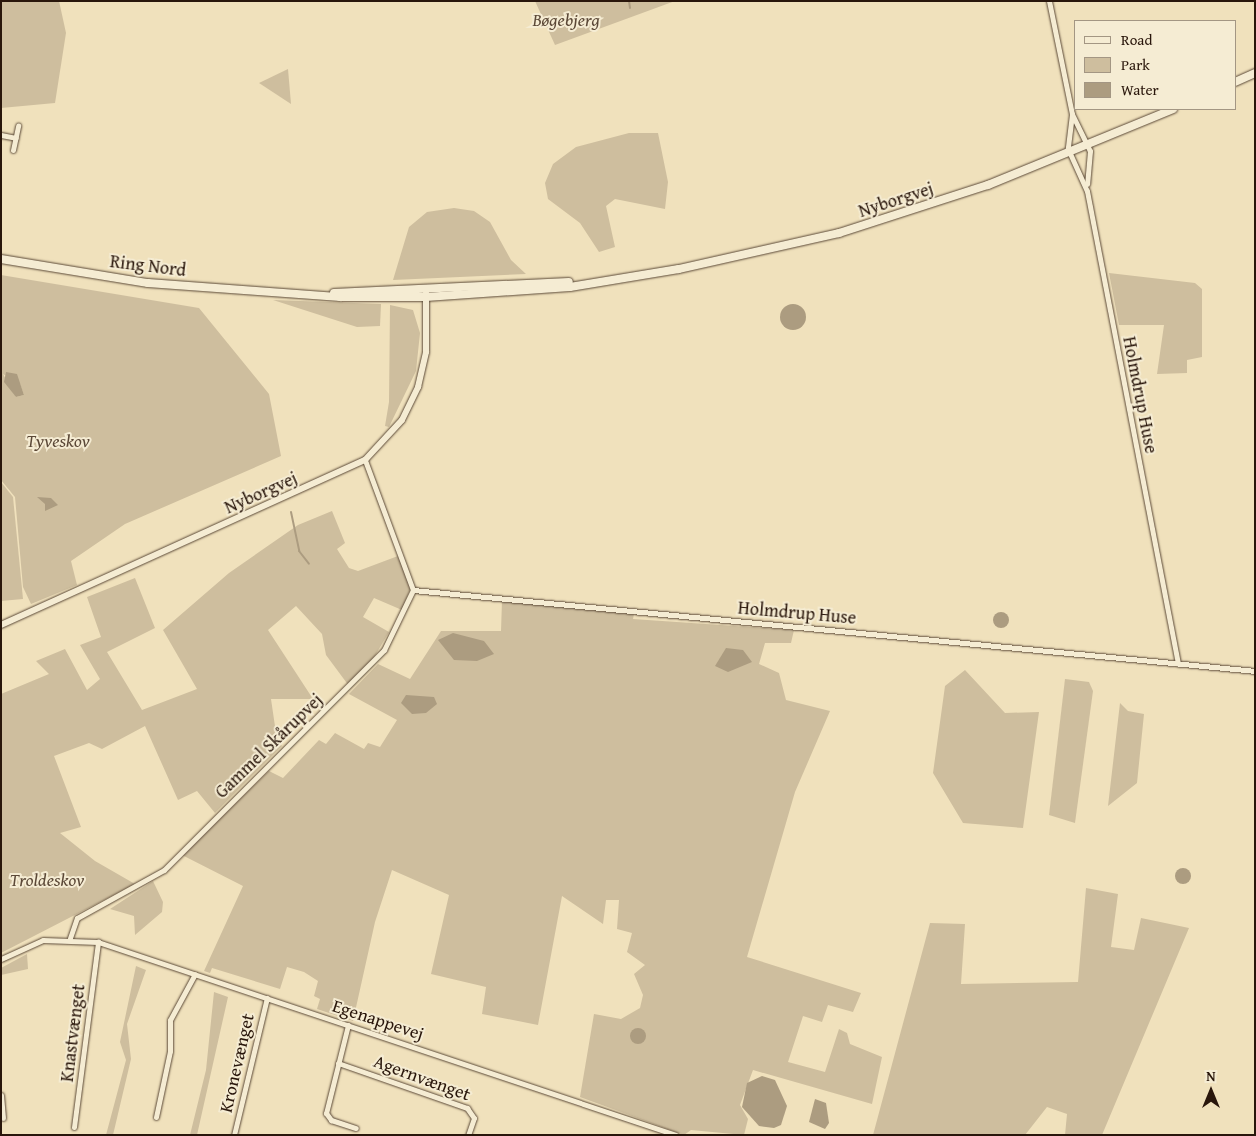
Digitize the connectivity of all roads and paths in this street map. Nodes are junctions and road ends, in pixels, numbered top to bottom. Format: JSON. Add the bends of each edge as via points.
{"nodes":[{"id":1,"x":1049,"y":1,"type":"edge"},
{"id":2,"x":1255,"y":73,"type":"edge"},
{"id":3,"x":1236,"y":82,"type":"edge"},
{"id":4,"x":1171,"y":110,"type":"edge"},
{"id":5,"x":1072,"y":114,"type":"junction"},
{"id":6,"x":18,"y":126,"type":"dead end"},
{"id":7,"x":1,"y":135,"type":"edge"},
{"id":8,"x":16,"y":138,"type":"junction"},
{"id":9,"x":1088,"y":146,"type":"junction"},
{"id":10,"x":13,"y":150,"type":"dead end"},
{"id":11,"x":1070,"y":154,"type":"junction"},
{"id":12,"x":1087,"y":192,"type":"junction"},
{"id":13,"x":1,"y":258,"type":"edge"},
{"id":14,"x":615,"y":279,"type":"junction"},
{"id":15,"x":426,"y":287,"type":"junction"},
{"id":16,"x":292,"y":294,"type":"junction"},
{"id":17,"x":426,"y":297,"type":"junction"},
{"id":18,"x":365,"y":460,"type":"junction"},
{"id":19,"x":413,"y":590,"type":"junction"},
{"id":20,"x":1,"y":626,"type":"edge"},
{"id":21,"x":1178,"y":663,"type":"junction"},
{"id":22,"x":1255,"y":671,"type":"edge"},
{"id":23,"x":70,"y":938,"type":"junction"},
{"id":24,"x":98,"y":942,"type":"junction"},
{"id":25,"x":1,"y":959,"type":"edge"},
{"id":26,"x":195,"y":974,"type":"junction"},
{"id":27,"x":267,"y":998,"type":"junction"},
{"id":28,"x":348,"y":1025,"type":"junction"},
{"id":29,"x":338,"y":1063,"type":"junction"},
{"id":30,"x":1,"y":1095,"type":"edge"},
{"id":31,"x":156,"y":1117,"type":"dead end"},
{"id":32,"x":3,"y":1118,"type":"dead end"},
{"id":33,"x":74,"y":1128,"type":"dead end"},
{"id":34,"x":356,"y":1128,"type":"dead end"},
{"id":35,"x":234,"y":1135,"type":"edge"},
{"id":36,"x":468,"y":1135,"type":"edge"},
{"id":37,"x":676,"y":1135,"type":"edge"}],
"edges":[{"from":1,"to":5,"type":"street"},
{"from":2,"to":3,"type":"main road"},
{"from":4,"to":9,"type":"main road","name":"Nyborgvej"},
{"from":5,"to":9,"type":"street"},
{"from":5,"to":11,"type":"street"},
{"from":6,"to":8,"type":"street"},
{"from":7,"to":8,"type":"street"},
{"from":8,"to":10,"type":"street"},
{"from":9,"to":11,"type":"main road","name":"Nyborgvej"},
{"from":9,"to":12,"type":"street","name":"Holmdrup Huse"},
{"from":11,"to":12,"type":"street","name":"Holmdrup Huse"},
{"from":11,"to":14,"type":"main road","name":"Nyborgvej","via":[[839,233]]},
{"from":12,"to":21,"type":"street","name":"Holmdrup Huse"},
{"from":13,"to":16,"type":"main road","name":"Ring Nord","via":[[148,283]]},
{"from":14,"to":15,"type":"main road","name":"Nyborgvej"},
{"from":14,"to":17,"type":"main road","name":"Nyborgvej"},
{"from":15,"to":16,"type":"main road","name":"Ring Nord"},
{"from":15,"to":17,"type":"street","name":"Nyborgvej"},
{"from":16,"to":17,"type":"main road","name":"Ring Nord"},
{"from":17,"to":18,"type":"street","name":"Nyborgvej","via":[[426,352],[418,387],[402,420]]},
{"from":18,"to":19,"type":"street"},
{"from":18,"to":20,"type":"street","name":"Nyborgvej"},
{"from":19,"to":21,"type":"street","name":"Holmdrup Huse"},
{"from":19,"to":23,"type":"street","name":"Gammel Skårupvej","via":[[384,650],[370,668],[164,870],[77,918]]},
{"from":21,"to":22,"type":"street","name":"Holmdrup Huse"},
{"from":23,"to":24,"type":"street","name":"Egenappevej"},
{"from":23,"to":25,"type":"street","via":[[43,940]]},
{"from":24,"to":26,"type":"street","name":"Egenappevej"},
{"from":24,"to":33,"type":"street","name":"Knastvænget"},
{"from":26,"to":27,"type":"street","name":"Egenappevej"},
{"from":26,"to":31,"type":"street","via":[[170,1020],[170,1051]]},
{"from":27,"to":28,"type":"street","name":"Egenappevej"},
{"from":27,"to":35,"type":"street","name":"Kronevænget"},
{"from":28,"to":29,"type":"street"},
{"from":28,"to":37,"type":"street","name":"Egenappevej"},
{"from":29,"to":34,"type":"street","via":[[326,1112],[331,1120]]},
{"from":29,"to":36,"type":"street","name":"Agernvænget","via":[[467,1108],[474,1118]]},
{"from":30,"to":32,"type":"street"}]}
